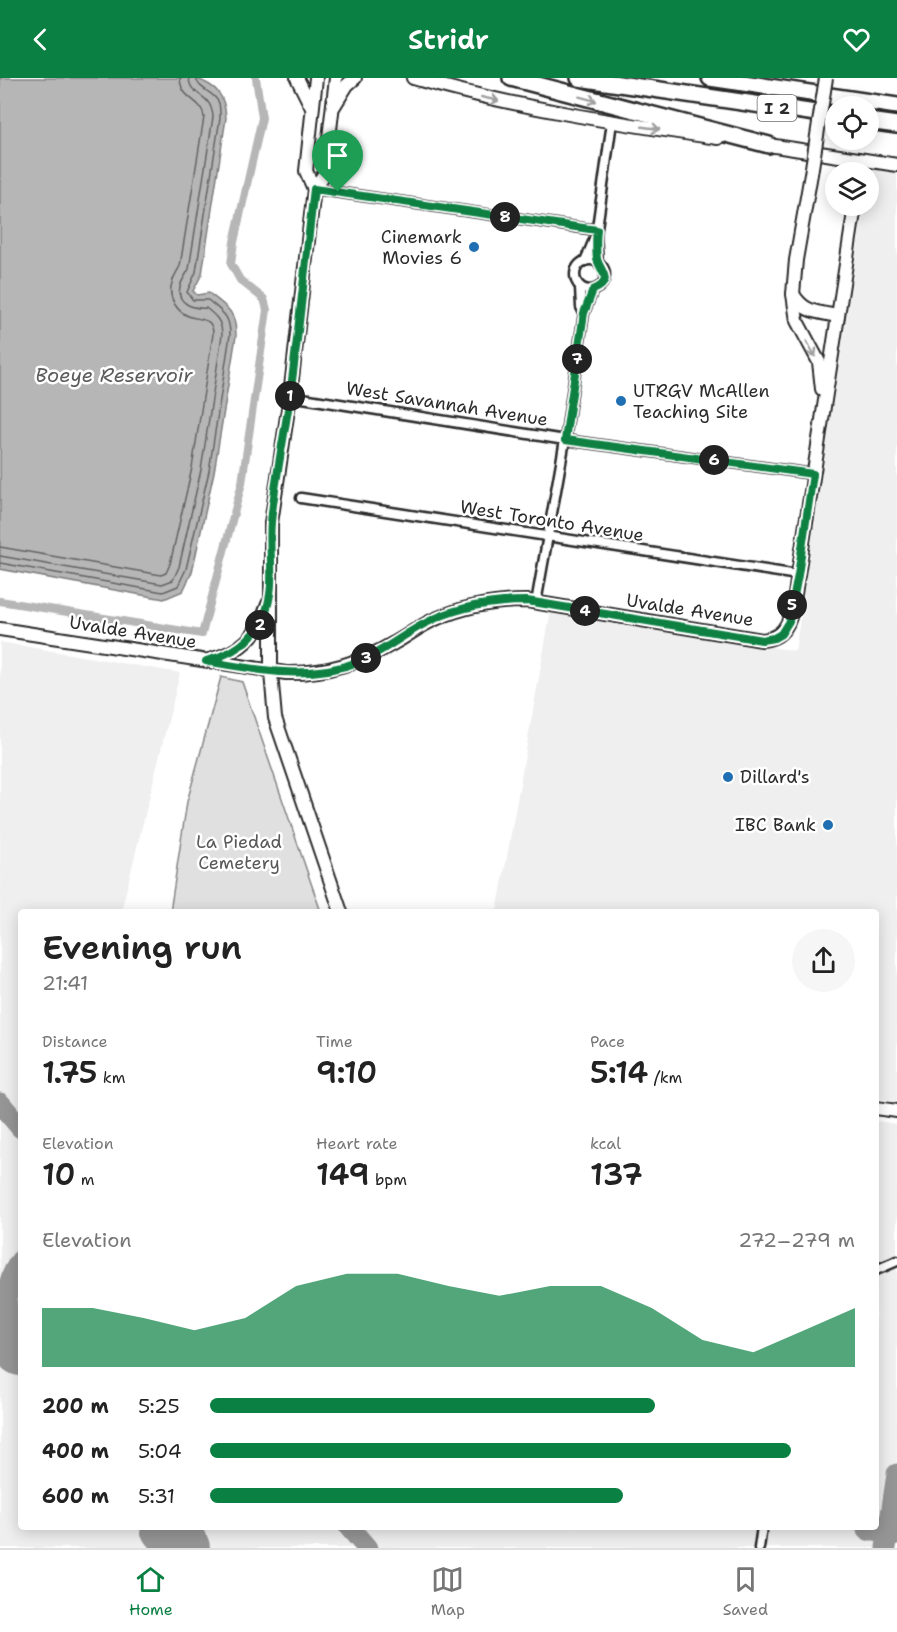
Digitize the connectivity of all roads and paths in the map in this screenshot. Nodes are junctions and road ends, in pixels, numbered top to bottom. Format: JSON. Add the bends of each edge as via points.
{"nodes":[{"id":1,"x":297,"y":78,"type":"edge"},
{"id":2,"x":316,"y":78,"type":"edge"},
{"id":3,"x":336,"y":78,"type":"edge"},
{"id":4,"x":355,"y":78,"type":"edge"},
{"id":5,"x":413,"y":78,"type":"edge"},
{"id":6,"x":511,"y":78,"type":"edge"},
{"id":7,"x":579,"y":78,"type":"edge"},
{"id":8,"x":710,"y":78,"type":"edge"},
{"id":9,"x":826,"y":78,"type":"edge"},
{"id":10,"x":897,"y":106,"type":"edge"},
{"id":11,"x":312,"y":108,"type":"junction"},
{"id":12,"x":332,"y":110,"type":"junction"},
{"id":13,"x":825,"y":114,"type":"edge"},
{"id":14,"x":612,"y":122,"type":"junction"},
{"id":15,"x":879,"y":123,"type":"edge"},
{"id":16,"x":897,"y":125,"type":"edge"},
{"id":17,"x":769,"y":145,"type":"junction"},
{"id":18,"x":843,"y":162,"type":"edge"},
{"id":19,"x":897,"y":165,"type":"edge"},
{"id":20,"x":879,"y":166,"type":"edge"},
{"id":21,"x":314,"y":189,"type":"junction"},
{"id":22,"x":853,"y":216,"type":"edge"},
{"id":23,"x":596,"y":233,"type":"junction"},
{"id":24,"x":585,"y":261,"type":"junction"},
{"id":25,"x":598,"y":262,"type":"junction"},
{"id":26,"x":580,"y":287,"type":"junction"},
{"id":27,"x":593,"y":290,"type":"junction"},
{"id":28,"x":793,"y":294,"type":"junction"},
{"id":29,"x":584,"y":313,"type":"junction"},
{"id":30,"x":838,"y":316,"type":"junction"},
{"id":31,"x":290,"y":396,"type":"junction"},
{"id":32,"x":823,"y":414,"type":"junction"},
{"id":33,"x":565,"y":440,"type":"junction"},
{"id":34,"x":813,"y":474,"type":"junction"},
{"id":35,"x":301,"y":498,"type":"dead end"},
{"id":36,"x":548,"y":537,"type":"junction"},
{"id":37,"x":798,"y":575,"type":"junction"},
{"id":38,"x":271,"y":597,"type":"junction"},
{"id":39,"x":536,"y":603,"type":"junction"},
{"id":40,"x":0,"y":629,"type":"edge"},
{"id":41,"x":206,"y":661,"type":"junction"},
{"id":42,"x":271,"y":673,"type":"junction"},
{"id":43,"x":340,"y":909,"type":"edge"},
{"id":44,"x":879,"y":1108,"type":"edge"},
{"id":45,"x":897,"y":1111,"type":"edge"},
{"id":46,"x":897,"y":1261,"type":"edge"},
{"id":47,"x":879,"y":1269,"type":"edge"},
{"id":48,"x":762,"y":1530,"type":"edge"},
{"id":49,"x":759,"y":1548,"type":"edge"}],
"edges":[{"from":1,"to":11,"type":"street"},
{"from":2,"to":11,"type":"street"},
{"from":3,"to":12,"type":"street"},
{"from":4,"to":12,"type":"street"},
{"from":5,"to":14,"type":"street","one_way":true,"via":[[498,101]]},
{"from":6,"to":17,"type":"highway","one_way":true},
{"from":7,"to":13,"type":"highway","number":"I 2"},
{"from":8,"to":10,"type":"highway","number":"I 2"},
{"from":9,"to":28,"type":"street","bridge":true},
{"from":11,"to":21,"type":"street","via":[[306,171]]},
{"from":12,"to":21,"type":"street","via":[[325,173]]},
{"from":14,"to":17,"type":"street","one_way":true},
{"from":14,"to":23,"type":"street"},
{"from":15,"to":16,"type":"highway"},
{"from":17,"to":18,"type":"street"},
{"from":19,"to":20,"type":"street"},
{"from":21,"to":23,"type":"street"},
{"from":21,"to":31,"type":"street"},
{"from":22,"to":30,"type":"street"},
{"from":23,"to":24,"type":"street"},
{"from":23,"to":25,"type":"street"},
{"from":24,"to":25,"type":"street"},
{"from":24,"to":26,"type":"street","via":[[574,272]]},
{"from":25,"to":27,"type":"street","via":[[605,278]]},
{"from":26,"to":27,"type":"street"},
{"from":26,"to":29,"type":"street"},
{"from":27,"to":29,"type":"street"},
{"from":28,"to":30,"type":"street","via":[[799,305],[807,309]]},
{"from":28,"to":32,"type":"street","one_way":true,"via":[[797,321],[819,362]]},
{"from":29,"to":33,"type":"street"},
{"from":30,"to":32,"type":"street"},
{"from":31,"to":33,"type":"street","name":"West Savannah Avenue"},
{"from":31,"to":38,"type":"street","via":[[271,523]]},
{"from":32,"to":34,"type":"street"},
{"from":33,"to":34,"type":"street","name":"West Savannah Avenue"},
{"from":33,"to":36,"type":"street"},
{"from":34,"to":37,"type":"street"},
{"from":35,"to":36,"type":"street","name":"West Toronto Avenue"},
{"from":36,"to":37,"type":"street","name":"West Toronto Avenue"},
{"from":36,"to":39,"type":"street"},
{"from":37,"to":39,"type":"street","name":"Uvalde Avenue","via":[[789,621],[781,634],[762,640]]},
{"from":38,"to":41,"type":"street","via":[[254,636],[223,657]]},
{"from":38,"to":42,"type":"street"},
{"from":39,"to":42,"type":"street","name":"Uvalde Avenue","via":[[508,601],[472,606],[421,626],[361,661],[317,672]]},
{"from":40,"to":41,"type":"street","name":"Uvalde Avenue"},
{"from":41,"to":42,"type":"street","name":"Uvalde Avenue"},
{"from":42,"to":43,"type":"street","via":[[275,718]]},
{"from":44,"to":45,"type":"street"},
{"from":46,"to":47,"type":"street"},
{"from":48,"to":49,"type":"street"}]}
